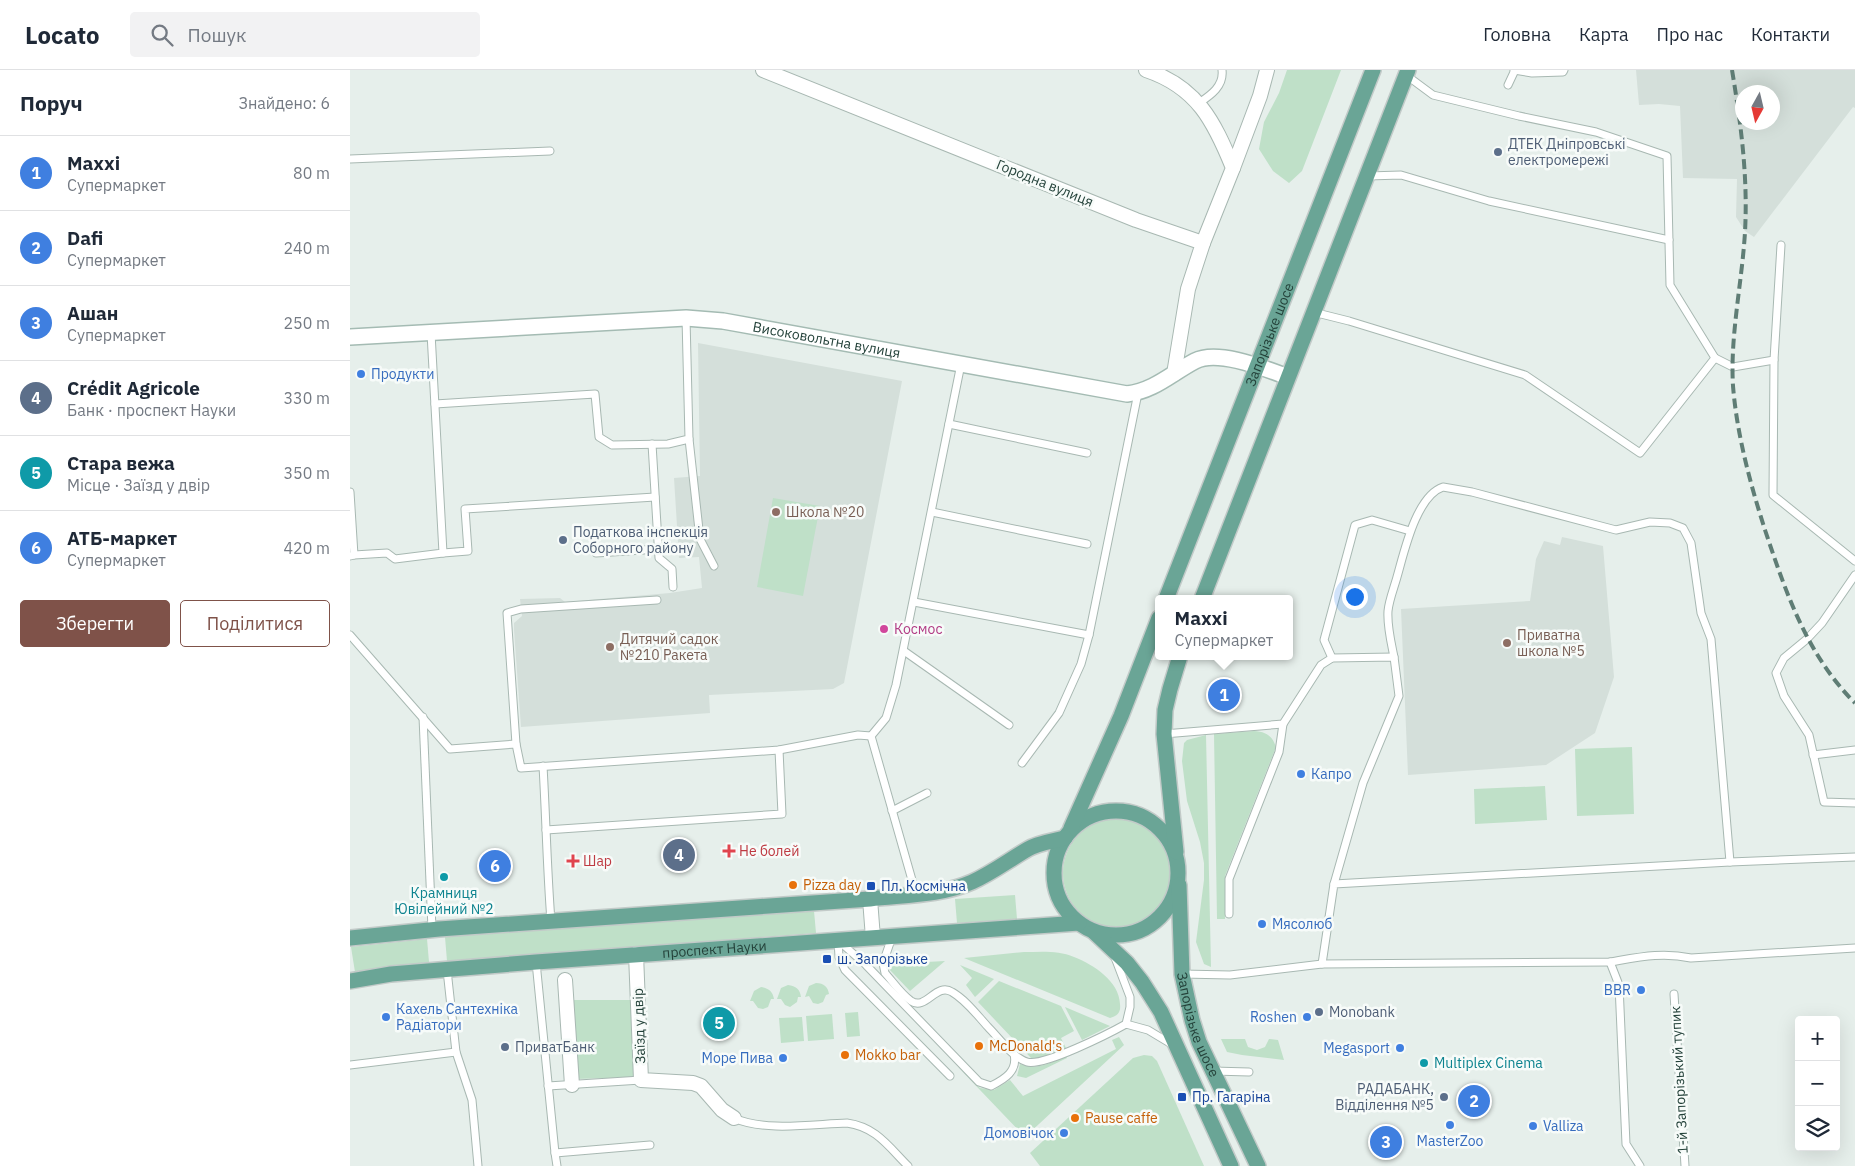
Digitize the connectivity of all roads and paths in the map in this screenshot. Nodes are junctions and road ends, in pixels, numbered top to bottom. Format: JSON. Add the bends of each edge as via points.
{"nodes":[{"id":1,"x":763,"y":70,"type":"edge"},
{"id":2,"x":1146,"y":70,"type":"edge"},
{"id":3,"x":1222,"y":70,"type":"edge"},
{"id":4,"x":1267,"y":70,"type":"edge"},
{"id":5,"x":1373,"y":70,"type":"edge"},
{"id":6,"x":1515,"y":70,"type":"edge"},
{"id":7,"x":1564,"y":70,"type":"edge"},
{"id":8,"x":1407,"y":72,"type":"edge"},
{"id":9,"x":1508,"y":85,"type":"dead end"},
{"id":10,"x":1199,"y":103,"type":"junction"},
{"id":11,"x":550,"y":151,"type":"dead end"},
{"id":12,"x":350,"y":159,"type":"edge"},
{"id":13,"x":1232,"y":168,"type":"junction"},
{"id":14,"x":1368,"y":176,"type":"junction"},
{"id":15,"x":1669,"y":240,"type":"junction"},
{"id":16,"x":1203,"y":244,"type":"junction"},
{"id":17,"x":1781,"y":245,"type":"dead end"},
{"id":18,"x":1313,"y":312,"type":"junction"},
{"id":19,"x":686,"y":318,"type":"junction"},
{"id":20,"x":431,"y":333,"type":"junction"},
{"id":21,"x":350,"y":337,"type":"edge"},
{"id":22,"x":1715,"y":358,"type":"junction"},
{"id":23,"x":1774,"y":360,"type":"junction"},
{"id":24,"x":961,"y":364,"type":"junction"},
{"id":25,"x":1256,"y":366,"type":"junction"},
{"id":26,"x":1174,"y":374,"type":"junction"},
{"id":27,"x":1288,"y":377,"type":"junction"},
{"id":28,"x":1138,"y":393,"type":"junction"},
{"id":29,"x":435,"y":404,"type":"junction"},
{"id":30,"x":949,"y":424,"type":"junction"},
{"id":31,"x":689,"y":438,"type":"junction"},
{"id":32,"x":652,"y":444,"type":"junction"},
{"id":33,"x":1086,"y":452,"type":"dead end"},
{"id":34,"x":350,"y":492,"type":"edge"},
{"id":35,"x":656,"y":497,"type":"junction"},
{"id":36,"x":932,"y":512,"type":"junction"},
{"id":37,"x":1410,"y":531,"type":"junction"},
{"id":38,"x":1087,"y":544,"type":"dead end"},
{"id":39,"x":659,"y":549,"type":"junction"},
{"id":40,"x":442,"y":553,"type":"junction"},
{"id":41,"x":596,"y":553,"type":"dead end"},
{"id":42,"x":352,"y":556,"type":"edge"},
{"id":43,"x":1855,"y":560,"type":"edge"},
{"id":44,"x":714,"y":566,"type":"dead end"},
{"id":45,"x":1855,"y":575,"type":"edge"},
{"id":46,"x":673,"y":587,"type":"dead end"},
{"id":47,"x":1168,"y":595,"type":"edge"},
{"id":48,"x":1204,"y":595,"type":"edge"},
{"id":49,"x":657,"y":600,"type":"dead end"},
{"id":50,"x":914,"y":602,"type":"junction"},
{"id":51,"x":1155,"y":628,"type":"edge"},
{"id":52,"x":350,"y":635,"type":"edge"},
{"id":53,"x":1089,"y":635,"type":"junction"},
{"id":54,"x":904,"y":651,"type":"junction"},
{"id":55,"x":1394,"y":657,"type":"junction"},
{"id":56,"x":1332,"y":658,"type":"junction"},
{"id":57,"x":1179,"y":660,"type":"edge"},
{"id":58,"x":422,"y":717,"type":"junction"},
{"id":59,"x":1283,"y":724,"type":"junction"},
{"id":60,"x":1009,"y":725,"type":"dead end"},
{"id":61,"x":1164,"y":734,"type":"junction"},
{"id":62,"x":871,"y":736,"type":"junction"},
{"id":63,"x":516,"y":744,"type":"junction"},
{"id":64,"x":779,"y":750,"type":"junction"},
{"id":65,"x":1855,"y":750,"type":"edge"},
{"id":66,"x":1813,"y":755,"type":"junction"},
{"id":67,"x":1022,"y":763,"type":"dead end"},
{"id":68,"x":543,"y":766,"type":"junction"},
{"id":69,"x":927,"y":793,"type":"dead end"},
{"id":70,"x":1855,"y":804,"type":"edge"},
{"id":71,"x":892,"y":810,"type":"junction"},
{"id":72,"x":546,"y":830,"type":"junction"},
{"id":73,"x":1068,"y":833,"type":"junction"},
{"id":74,"x":1855,"y":857,"type":"edge"},
{"id":75,"x":1176,"y":858,"type":"junction"},
{"id":76,"x":1730,"y":862,"type":"junction"},
{"id":77,"x":1178,"y":874,"type":"junction"},
{"id":78,"x":1334,"y":884,"type":"junction"},
{"id":79,"x":916,"y":894,"type":"junction"},
{"id":80,"x":870,"y":899,"type":"junction"},
{"id":81,"x":1229,"y":914,"type":"dead end"},
{"id":82,"x":550,"y":921,"type":"junction"},
{"id":83,"x":1079,"y":923,"type":"junction"},
{"id":84,"x":432,"y":930,"type":"junction"},
{"id":85,"x":1094,"y":932,"type":"junction"},
{"id":86,"x":892,"y":936,"type":"junction"},
{"id":87,"x":350,"y":938,"type":"edge"},
{"id":88,"x":873,"y":938,"type":"junction"},
{"id":89,"x":838,"y":940,"type":"junction"},
{"id":90,"x":1111,"y":948,"type":"junction"},
{"id":91,"x":1855,"y":948,"type":"edge"},
{"id":92,"x":636,"y":954,"type":"junction"},
{"id":93,"x":536,"y":962,"type":"junction"},
{"id":94,"x":1610,"y":962,"type":"junction"},
{"id":95,"x":1322,"y":964,"type":"junction"},
{"id":96,"x":447,"y":969,"type":"junction"},
{"id":97,"x":1182,"y":974,"type":"junction"},
{"id":98,"x":565,"y":980,"type":"dead end"},
{"id":99,"x":350,"y":981,"type":"edge"},
{"id":100,"x":1674,"y":994,"type":"dead end"},
{"id":101,"x":1126,"y":1024,"type":"junction"},
{"id":102,"x":1175,"y":1046,"type":"junction"},
{"id":103,"x":456,"y":1052,"type":"junction"},
{"id":104,"x":1014,"y":1054,"type":"junction"},
{"id":105,"x":350,"y":1065,"type":"edge"},
{"id":106,"x":1213,"y":1071,"type":"junction"},
{"id":107,"x":1249,"y":1072,"type":"dead end"},
{"id":108,"x":950,"y":1076,"type":"dead end"},
{"id":109,"x":642,"y":1080,"type":"junction"},
{"id":110,"x":572,"y":1085,"type":"junction"},
{"id":111,"x":548,"y":1086,"type":"junction"},
{"id":112,"x":734,"y":1118,"type":"joint"},
{"id":113,"x":650,"y":1145,"type":"dead end"},
{"id":114,"x":555,"y":1153,"type":"junction"},
{"id":115,"x":478,"y":1166,"type":"edge"},
{"id":116,"x":557,"y":1166,"type":"edge"},
{"id":117,"x":908,"y":1166,"type":"edge"},
{"id":118,"x":1231,"y":1166,"type":"edge"},
{"id":119,"x":1258,"y":1166,"type":"edge"},
{"id":120,"x":1640,"y":1166,"type":"edge"},
{"id":121,"x":1685,"y":1166,"type":"edge"}],
"edges":[{"from":1,"to":16,"type":"street","name":"Городна вулиця"},
{"from":2,"to":10,"type":"street","via":[[1163,76]]},
{"from":3,"to":10,"type":"lane","via":[[1223,76],[1215,92]]},
{"from":4,"to":13,"type":"street"},
{"from":5,"to":25,"type":"main road","name":"Запорізьке шосе"},
{"from":6,"to":7,"type":"lane","via":[[1532,73]]},
{"from":6,"to":9,"type":"lane"},
{"from":8,"to":14,"type":"main road"},
{"from":8,"to":15,"type":"lane","via":[[1433,95],[1596,132],[1667,156]]},
{"from":10,"to":13,"type":"street","via":[[1219,133]]},
{"from":11,"to":12,"type":"lane"},
{"from":13,"to":16,"type":"street"},
{"from":14,"to":15,"type":"lane","via":[[1401,176],[1489,201]]},
{"from":14,"to":18,"type":"main road"},
{"from":15,"to":22,"type":"lane","via":[[1670,285]]},
{"from":16,"to":26,"type":"street","via":[[1188,290]]},
{"from":17,"to":23,"type":"lane"},
{"from":18,"to":22,"type":"lane","via":[[1525,375],[1640,453]]},
{"from":18,"to":27,"type":"main road"},
{"from":19,"to":20,"type":"main road","name":"Високовольтна вулиця"},
{"from":19,"to":24,"type":"main road","name":"Високовольтна вулиця","via":[[723,321]]},
{"from":19,"to":31,"type":"lane"},
{"from":20,"to":21,"type":"main road","name":"Високовольтна вулиця"},
{"from":20,"to":29,"type":"lane"},
{"from":22,"to":23,"type":"lane","via":[[1733,367]]},
{"from":23,"to":43,"type":"lane","via":[[1773,496]]},
{"from":24,"to":28,"type":"main road","name":"Високовольтна вулиця","via":[[1127,394]]},
{"from":24,"to":30,"type":"lane"},
{"from":25,"to":26,"type":"main road","name":"Високовольтна вулиця","via":[[1215,358],[1197,360]]},
{"from":25,"to":27,"type":"main road","name":"Високовольтна вулиця"},
{"from":25,"to":47,"type":"main road","name":"Запорізьке шосе"},
{"from":26,"to":28,"type":"main road","name":"Високовольтна вулиця"},
{"from":27,"to":48,"type":"main road"},
{"from":28,"to":53,"type":"lane"},
{"from":29,"to":32,"type":"lane","via":[[595,394],[599,437],[612,445]]},
{"from":29,"to":40,"type":"lane"},
{"from":30,"to":33,"type":"lane"},
{"from":30,"to":36,"type":"lane"},
{"from":31,"to":32,"type":"lane","via":[[668,444]]},
{"from":31,"to":44,"type":"lane","via":[[700,539]]},
{"from":32,"to":35,"type":"lane"},
{"from":34,"to":42,"type":"lane"},
{"from":35,"to":39,"type":"lane"},
{"from":35,"to":40,"type":"lane","via":[[465,510],[468,551]]},
{"from":36,"to":38,"type":"lane"},
{"from":36,"to":50,"type":"lane"},
{"from":37,"to":55,"type":"lane","via":[[1388,608]]},
{"from":37,"to":56,"type":"lane","via":[[1372,520],[1355,525],[1324,640]]},
{"from":37,"to":76,"type":"lane","via":[[1431,496],[1443,487],[1616,530],[1650,522],[1670,523],[1683,528],[1691,542],[1701,613],[1710,639]]},
{"from":39,"to":41,"type":"lane"},
{"from":39,"to":46,"type":"lane","via":[[659,558],[672,569]]},
{"from":40,"to":42,"type":"lane","via":[[395,559],[386,553]]},
{"from":45,"to":66,"type":"lane","via":[[1822,623],[1784,658],[1776,673],[1784,696],[1809,735]]},
{"from":49,"to":63,"type":"lane","via":[[521,609],[507,613]]},
{"from":50,"to":53,"type":"lane"},
{"from":50,"to":54,"type":"lane"},
{"from":51,"to":73,"type":"main road","via":[[1121,716]]},
{"from":52,"to":58,"type":"lane"},
{"from":53,"to":67,"type":"lane","via":[[1081,664],[1058,713]]},
{"from":54,"to":60,"type":"lane"},
{"from":54,"to":62,"type":"lane","via":[[886,718]]},
{"from":55,"to":56,"type":"lane"},
{"from":55,"to":78,"type":"lane","via":[[1399,696],[1363,782]]},
{"from":56,"to":59,"type":"lane","via":[[1321,665]]},
{"from":57,"to":61,"type":"main road","via":[[1165,710]]},
{"from":58,"to":63,"type":"lane","via":[[450,749]]},
{"from":58,"to":84,"type":"lane"},
{"from":59,"to":61,"type":"lane"},
{"from":59,"to":81,"type":"lane","via":[[1279,752],[1229,879]]},
{"from":61,"to":75,"type":"main road"},
{"from":62,"to":64,"type":"lane","via":[[858,735]]},
{"from":62,"to":71,"type":"lane"},
{"from":63,"to":68,"type":"lane","via":[[521,768]]},
{"from":64,"to":68,"type":"lane"},
{"from":64,"to":72,"type":"lane","via":[[782,814]]},
{"from":65,"to":66,"type":"lane"},
{"from":66,"to":70,"type":"lane","via":[[1824,802]]},
{"from":68,"to":72,"type":"lane"},
{"from":69,"to":71,"type":"lane"},
{"from":71,"to":79,"type":"lane"},
{"from":72,"to":82,"type":"lane"},
{"from":73,"to":75,"type":"main road","via":[[1086,818],[1105,811],[1124,811],[1143,817],[1159,828],[1171,844]]},
{"from":73,"to":79,"type":"main road","via":[[1029,848],[971,882],[946,891]]},
{"from":73,"to":83,"type":"main road","via":[[1057,852],[1053,867],[1054,883],[1067,912]]},
{"from":74,"to":76,"type":"lane"},
{"from":75,"to":77,"type":"main road"},
{"from":76,"to":78,"type":"lane"},
{"from":77,"to":85,"type":"main road","via":[[1169,906],[1157,920],[1142,930],[1124,934]]},
{"from":77,"to":97,"type":"main road","name":"Запорізьке шосе"},
{"from":78,"to":95,"type":"lane"},
{"from":79,"to":80,"type":"main road"},
{"from":80,"to":82,"type":"main road"},
{"from":80,"to":88,"type":"street"},
{"from":82,"to":84,"type":"main road"},
{"from":83,"to":85,"type":"main road"},
{"from":83,"to":86,"type":"main road","name":"проспект Науки"},
{"from":84,"to":87,"type":"main road"},
{"from":85,"to":90,"type":"main road","name":"Запорізьке шосе"},
{"from":86,"to":88,"type":"main road","name":"проспект Науки"},
{"from":86,"to":104,"type":"lane","via":[[884,973],[911,1001],[920,1003],[938,991],[950,990]]},
{"from":88,"to":89,"type":"main road","name":"проспект Науки"},
{"from":89,"to":92,"type":"main road","name":"проспект Науки"},
{"from":89,"to":104,"type":"lane","via":[[979,1082],[991,1086],[998,1083],[1015,1068]]},
{"from":89,"to":108,"type":"lane","via":[[838,957],[844,970]]},
{"from":90,"to":101,"type":"lane","via":[[1130,997]]},
{"from":90,"to":102,"type":"main road","name":"Запорізьке шосе","via":[[1142,982]]},
{"from":91,"to":94,"type":"lane","via":[[1691,958],[1654,954]]},
{"from":92,"to":93,"type":"main road","name":"проспект Науки"},
{"from":92,"to":109,"type":"street","name":"Заїзд у двір"},
{"from":93,"to":96,"type":"main road","name":"проспект Науки"},
{"from":93,"to":111,"type":"lane"},
{"from":94,"to":95,"type":"lane"},
{"from":94,"to":120,"type":"lane","via":[[1619,985],[1626,1144]]},
{"from":95,"to":97,"type":"lane","via":[[1230,975]]},
{"from":96,"to":99,"type":"main road","name":"проспект Науки"},
{"from":96,"to":103,"type":"lane"},
{"from":97,"to":106,"type":"main road","name":"Запорізьке шосе","via":[[1199,1042]]},
{"from":98,"to":110,"type":"street"},
{"from":100,"to":121,"type":"lane","name":"1-й Запорізький тупик"},
{"from":101,"to":102,"type":"lane","via":[[1148,1030]]},
{"from":101,"to":104,"type":"lane","via":[[1040,1063],[1025,1062]]},
{"from":102,"to":118,"type":"main road","name":"Запорізьке шосе"},
{"from":103,"to":105,"type":"lane"},
{"from":103,"to":115,"type":"lane","via":[[472,1100]]},
{"from":106,"to":107,"type":"lane"},
{"from":106,"to":119,"type":"main road","name":"Запорізьке шосе"},
{"from":109,"to":110,"type":"lane"},
{"from":109,"to":112,"type":"street","name":"Заїзд у двір","via":[[701,1086],[722,1110]]},
{"from":110,"to":111,"type":"lane"},
{"from":111,"to":114,"type":"lane"},
{"from":112,"to":117,"type":"lane","via":[[761,1126],[861,1125],[872,1131]]},
{"from":113,"to":114,"type":"lane"},
{"from":114,"to":116,"type":"lane"}]}
